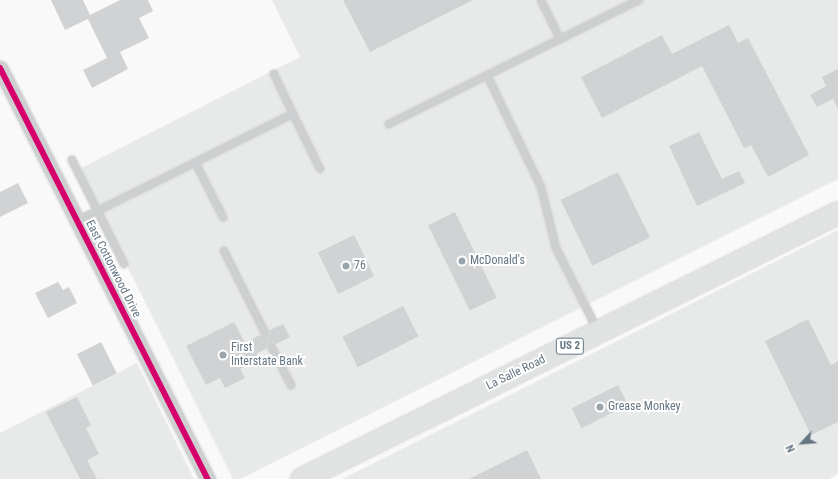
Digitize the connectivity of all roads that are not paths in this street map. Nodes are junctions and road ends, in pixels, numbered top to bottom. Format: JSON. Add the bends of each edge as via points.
{"nodes":[{"id":1,"x":541,"y":0,"type":"edge"},
{"id":2,"x":639,"y":0,"type":"edge"},
{"id":3,"x":560,"y":39,"type":"junction"},
{"id":4,"x":0,"y":68,"type":"edge"},
{"id":5,"x":274,"y":74,"type":"dead end"},
{"id":6,"x":487,"y":75,"type":"junction"},
{"id":7,"x":293,"y":114,"type":"junction"},
{"id":8,"x":389,"y":124,"type":"dead end"},
{"id":9,"x":72,"y":160,"type":"dead end"},
{"id":10,"x":195,"y":162,"type":"junction"},
{"id":11,"x":320,"y":170,"type":"dead end"},
{"id":12,"x":98,"y":210,"type":"junction"},
{"id":13,"x":838,"y":213,"type":"edge"},
{"id":14,"x":223,"y":217,"type":"dead end"},
{"id":15,"x":77,"y":220,"type":"junction"},
{"id":16,"x":224,"y":251,"type":"dead end"},
{"id":17,"x":124,"y":264,"type":"dead end"},
{"id":18,"x":599,"y":332,"type":"junction"},
{"id":19,"x":265,"y":333,"type":"dead end"},
{"id":20,"x":271,"y":346,"type":"dead end"},
{"id":21,"x":292,"y":384,"type":"dead end"},
{"id":22,"x":208,"y":479,"type":"edge"},
{"id":23,"x":302,"y":479,"type":"edge"}],
"edges":[{"from":1,"to":3,"type":"lane"},
{"from":2,"to":3,"type":"lane"},
{"from":3,"to":6,"type":"lane"},
{"from":4,"to":15,"type":"street","name":"East Cottonwood Drive"},
{"from":5,"to":7,"type":"lane"},
{"from":6,"to":8,"type":"lane"},
{"from":6,"to":18,"type":"lane","via":[[541,187],[556,248]]},
{"from":7,"to":10,"type":"lane"},
{"from":7,"to":11,"type":"lane"},
{"from":9,"to":12,"type":"lane"},
{"from":10,"to":12,"type":"lane"},
{"from":10,"to":14,"type":"lane"},
{"from":12,"to":15,"type":"lane"},
{"from":12,"to":17,"type":"lane"},
{"from":13,"to":18,"type":"highway","name":"La Salle Road","number":"US 2"},
{"from":15,"to":22,"type":"street","name":"East Cottonwood Drive"},
{"from":16,"to":19,"type":"lane"},
{"from":18,"to":23,"type":"highway","name":"La Salle Road","number":"US 2"},
{"from":20,"to":21,"type":"lane"}]}
